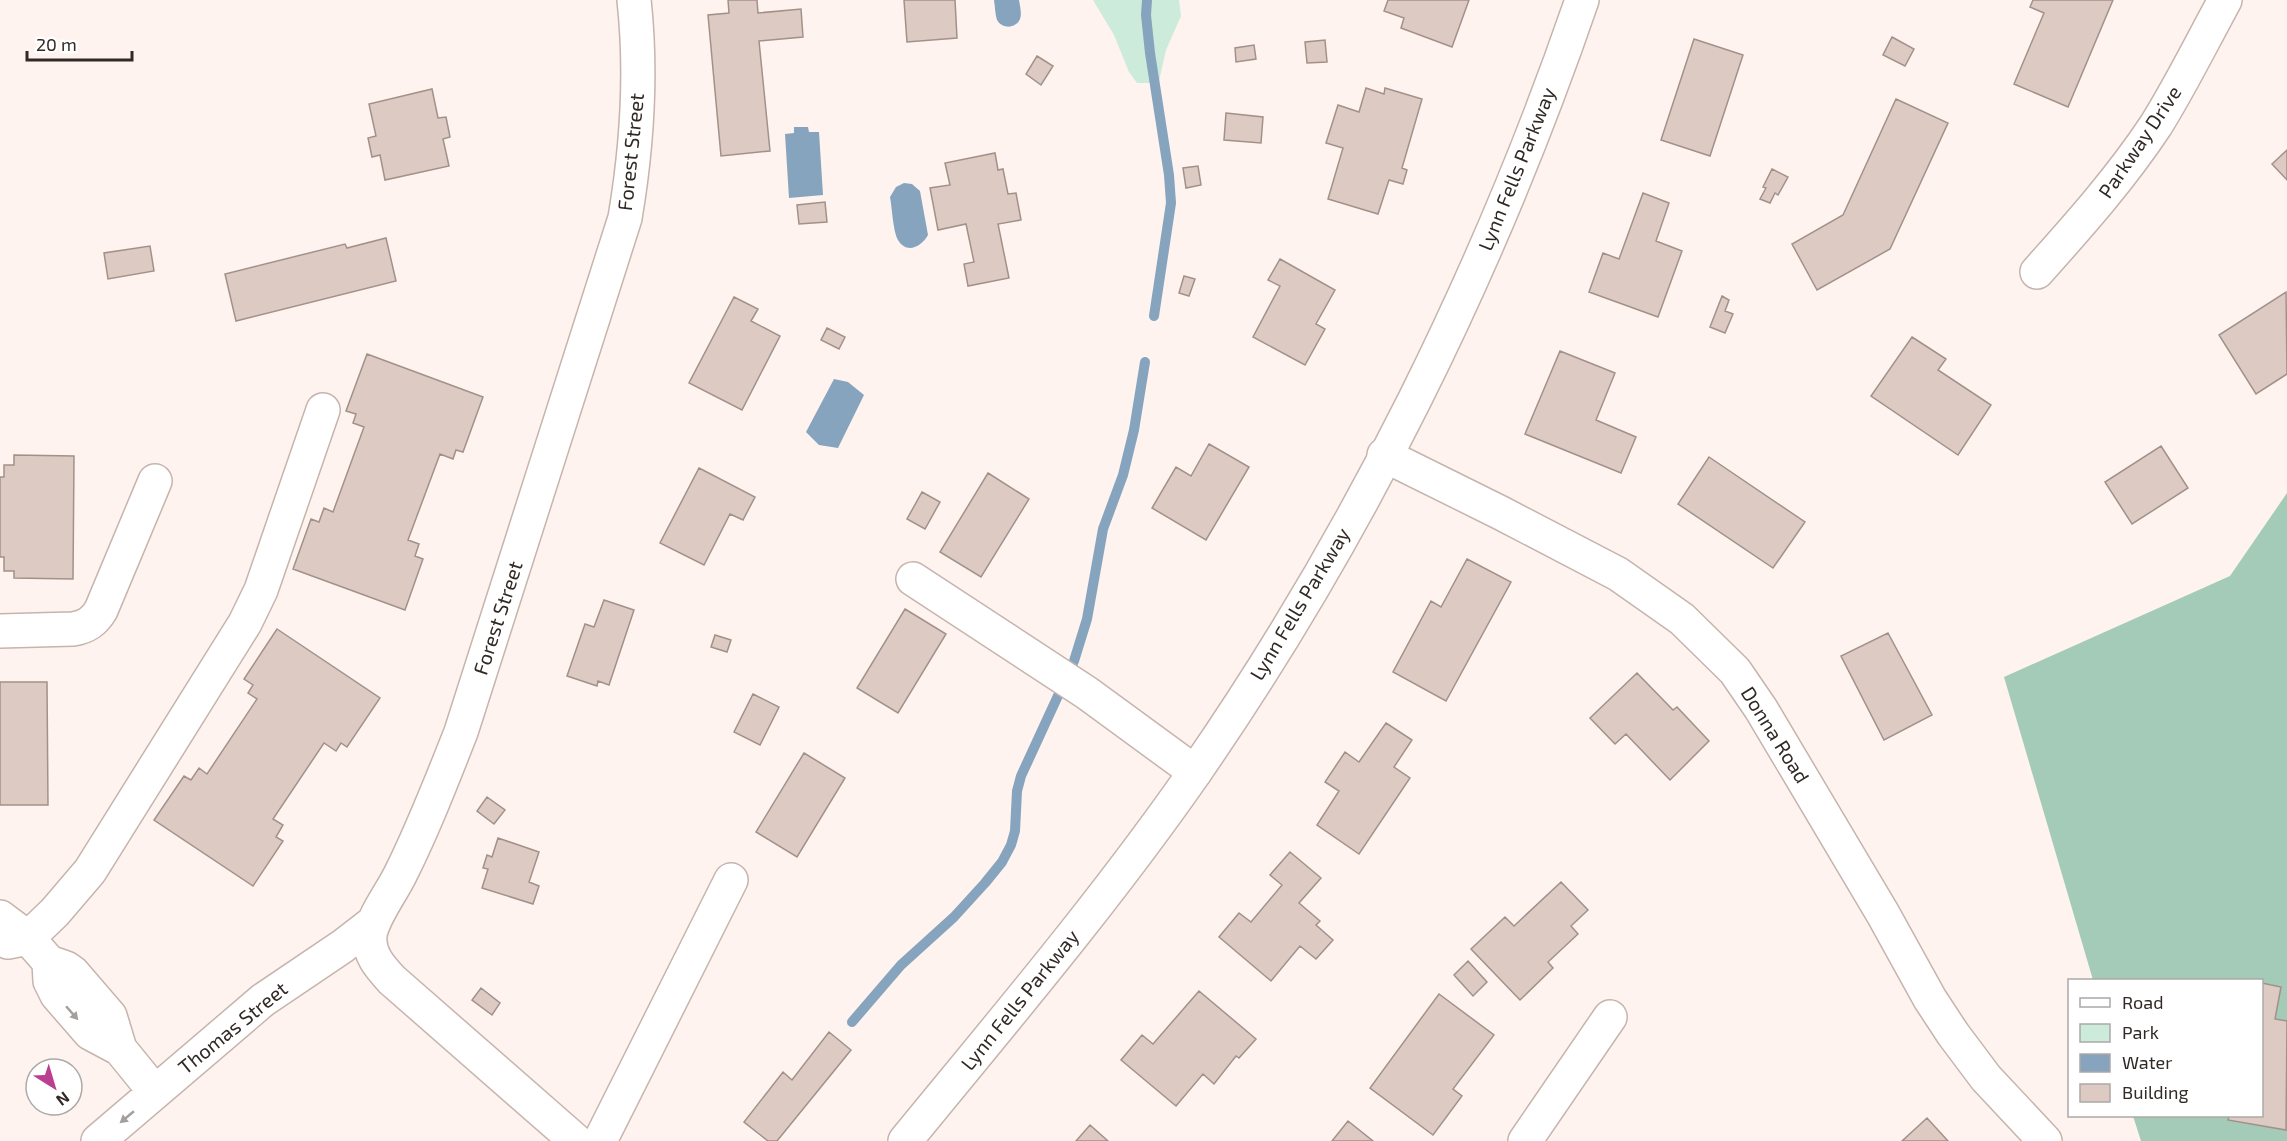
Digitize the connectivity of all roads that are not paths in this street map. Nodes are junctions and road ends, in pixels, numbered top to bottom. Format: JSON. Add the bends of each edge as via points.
{"nodes":[{"id":1,"x":634,"y":0,"type":"edge"},
{"id":2,"x":1582,"y":0,"type":"edge"},
{"id":3,"x":2225,"y":0,"type":"edge"},
{"id":4,"x":2037,"y":272,"type":"dead end"},
{"id":5,"x":323,"y":410,"type":"dead end"},
{"id":6,"x":1384,"y":455,"type":"junction"},
{"id":7,"x":155,"y":481,"type":"dead end"},
{"id":8,"x":913,"y":579,"type":"dead end"},
{"id":9,"x":0,"y":632,"type":"edge"},
{"id":10,"x":1195,"y":772,"type":"junction"},
{"id":11,"x":731,"y":880,"type":"dead end"},
{"id":12,"x":0,"y":917,"type":"edge"},
{"id":13,"x":374,"y":922,"type":"junction"},
{"id":14,"x":26,"y":948,"type":"edge"},
{"id":15,"x":1610,"y":1017,"type":"dead end"},
{"id":16,"x":155,"y":1092,"type":"junction"},
{"id":17,"x":98,"y":1141,"type":"edge"},
{"id":18,"x":576,"y":1141,"type":"edge"},
{"id":19,"x":600,"y":1141,"type":"edge"},
{"id":20,"x":905,"y":1141,"type":"edge"},
{"id":21,"x":1525,"y":1141,"type":"edge"},
{"id":22,"x":2045,"y":1141,"type":"edge"}],
"edges":[{"from":1,"to":13,"type":"street","name":"Forest Street","via":[[638,99],[625,218],[461,732],[431,810]]},
{"from":2,"to":6,"type":"street","name":"Lynn Fells Parkway","via":[[1515,180],[1438,352]]},
{"from":3,"to":4,"type":"street","name":"Parkway Drive","via":[[2155,126],[2097,205]]},
{"from":5,"to":14,"type":"street","via":[[261,590],[244,623],[90,871]]},
{"from":6,"to":10,"type":"street","name":"Lynn Fells Parkway","via":[[1314,584]]},
{"from":6,"to":22,"type":"street","name":"Donna Road","via":[[1618,574],[1682,619],[1736,671],[1953,1034],[1986,1078]]},
{"from":7,"to":9,"type":"street","via":[[94,620],[73,629]]},
{"from":8,"to":10,"type":"street","via":[[1087,693]]},
{"from":10,"to":20,"type":"street","name":"Lynn Fells Parkway","via":[[1077,931]]},
{"from":11,"to":19,"type":"street"},
{"from":12,"to":14,"type":"street"},
{"from":13,"to":16,"type":"street","name":"Thomas Street","via":[[263,1000]]},
{"from":13,"to":18,"type":"street","name":"Forest Street","via":[[371,948],[380,967]]},
{"from":14,"to":16,"type":"street","via":[[57,995],[90,1033],[120,1049]]},
{"from":15,"to":21,"type":"street"},
{"from":16,"to":17,"type":"street","name":"Thomas Street","one_way":true}]}
